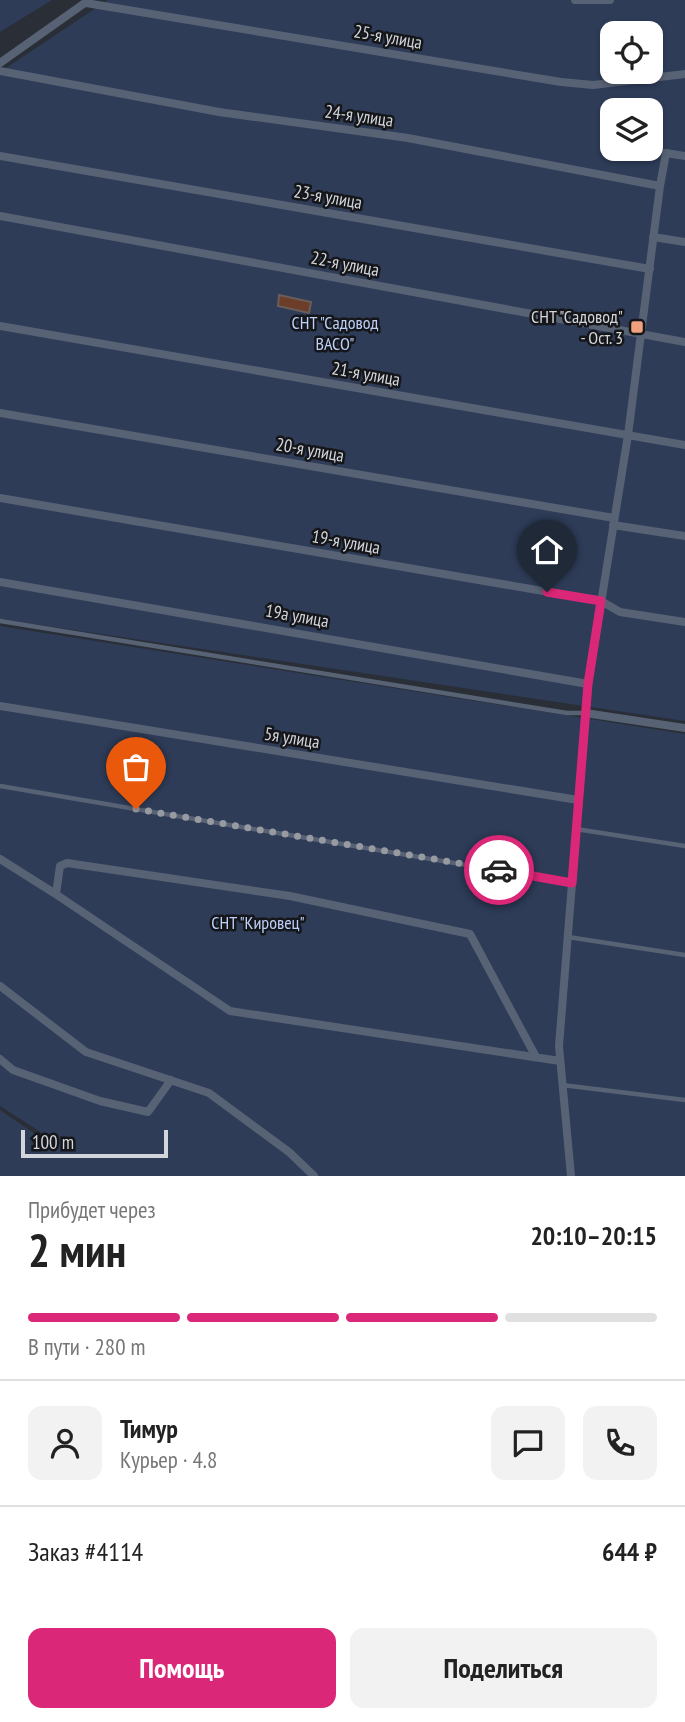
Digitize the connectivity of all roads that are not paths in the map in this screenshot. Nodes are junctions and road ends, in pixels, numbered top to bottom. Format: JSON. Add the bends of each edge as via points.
{"nodes":[{"id":1,"x":575,"y":0,"type":"edge"},
{"id":2,"x":610,"y":0,"type":"edge"},
{"id":3,"x":87,"y":1,"type":"edge"},
{"id":4,"x":0,"y":63,"type":"edge"},
{"id":5,"x":0,"y":71,"type":"edge"},
{"id":6,"x":685,"y":74,"type":"edge"},
{"id":7,"x":0,"y":156,"type":"edge"},
{"id":8,"x":685,"y":156,"type":"edge"},
{"id":9,"x":660,"y":186,"type":"junction"},
{"id":10,"x":0,"y":216,"type":"edge"},
{"id":11,"x":653,"y":237,"type":"junction"},
{"id":12,"x":685,"y":242,"type":"edge"},
{"id":13,"x":650,"y":269,"type":"junction"},
{"id":14,"x":0,"y":326,"type":"edge"},
{"id":15,"x":642,"y":334,"type":"junction"},
{"id":16,"x":685,"y":342,"type":"edge"},
{"id":17,"x":0,"y":413,"type":"edge"},
{"id":18,"x":628,"y":435,"type":"junction"},
{"id":19,"x":685,"y":445,"type":"edge"},
{"id":20,"x":0,"y":498,"type":"edge"},
{"id":21,"x":614,"y":522,"type":"junction"},
{"id":22,"x":685,"y":537,"type":"edge"},
{"id":23,"x":0,"y":582,"type":"edge"},
{"id":24,"x":601,"y":601,"type":"junction"},
{"id":25,"x":0,"y":621,"type":"edge"},
{"id":26,"x":685,"y":622,"type":"edge"},
{"id":27,"x":588,"y":684,"type":"junction"},
{"id":28,"x":0,"y":706,"type":"edge"},
{"id":29,"x":585,"y":713,"type":"junction"},
{"id":30,"x":685,"y":727,"type":"edge"},
{"id":31,"x":0,"y":786,"type":"edge"},
{"id":32,"x":578,"y":800,"type":"junction"},
{"id":33,"x":576,"y":829,"type":"junction"},
{"id":34,"x":685,"y":846,"type":"edge"},
{"id":35,"x":0,"y":859,"type":"edge"},
{"id":36,"x":572,"y":883,"type":"junction"},
{"id":37,"x":56,"y":894,"type":"junction"},
{"id":38,"x":567,"y":937,"type":"junction"},
{"id":39,"x":685,"y":955,"type":"edge"},
{"id":40,"x":0,"y":986,"type":"edge"},
{"id":41,"x":536,"y":1057,"type":"junction"},
{"id":42,"x":0,"y":1059,"type":"edge"},
{"id":43,"x":560,"y":1061,"type":"junction"},
{"id":44,"x":171,"y":1080,"type":"junction"},
{"id":45,"x":562,"y":1085,"type":"junction"},
{"id":46,"x":685,"y":1100,"type":"edge"},
{"id":47,"x":314,"y":1176,"type":"edge"},
{"id":48,"x":571,"y":1176,"type":"edge"}],
"edges":[{"from":1,"to":2,"type":"street"},
{"from":3,"to":4,"type":"street"},
{"from":3,"to":6,"type":"street","name":"25-я улица","via":[[561,82],[593,85]]},
{"from":5,"to":9,"type":"street","name":"24-я улица","via":[[219,112],[408,138]]},
{"from":7,"to":13,"type":"street","name":"23-я улица"},
{"from":8,"to":9,"type":"street","via":[[666,153]]},
{"from":9,"to":11,"type":"street"},
{"from":10,"to":15,"type":"street","name":"22-я улица"},
{"from":11,"to":12,"type":"street"},
{"from":11,"to":13,"type":"street"},
{"from":13,"to":15,"type":"street"},
{"from":14,"to":18,"type":"street","name":"21-я улица"},
{"from":15,"to":16,"type":"street","name":"22-я улица"},
{"from":15,"to":18,"type":"street"},
{"from":17,"to":21,"type":"street","name":"20-я улица"},
{"from":18,"to":19,"type":"street","name":"21-я улица"},
{"from":18,"to":21,"type":"street"},
{"from":20,"to":24,"type":"street","name":"19-я улица"},
{"from":21,"to":22,"type":"street","name":"20-я улица"},
{"from":21,"to":24,"type":"street"},
{"from":23,"to":27,"type":"street","name":"19а улица"},
{"from":24,"to":26,"type":"street","name":"19-я улица","via":[[620,612]]},
{"from":24,"to":27,"type":"street"},
{"from":25,"to":29,"type":"lane"},
{"from":27,"to":29,"type":"street"},
{"from":28,"to":32,"type":"street","name":"5я улица"},
{"from":29,"to":30,"type":"street"},
{"from":29,"to":32,"type":"street"},
{"from":31,"to":36,"type":"lane"},
{"from":32,"to":33,"type":"street"},
{"from":33,"to":34,"type":"lane"},
{"from":33,"to":36,"type":"street"},
{"from":35,"to":37,"type":"street"},
{"from":36,"to":38,"type":"street"},
{"from":37,"to":41,"type":"street","via":[[230,1011]]},
{"from":37,"to":41,"type":"street","via":[[60,866],[67,863],[290,896],[470,934]]},
{"from":38,"to":39,"type":"lane"},
{"from":38,"to":43,"type":"street"},
{"from":40,"to":44,"type":"street","via":[[86,1052]]},
{"from":41,"to":43,"type":"street"},
{"from":42,"to":44,"type":"street","via":[[13,1070],[100,1101],[148,1112]]},
{"from":43,"to":45,"type":"street"},
{"from":44,"to":47,"type":"street","via":[[209,1093]]},
{"from":45,"to":46,"type":"lane"},
{"from":45,"to":48,"type":"street"}]}
